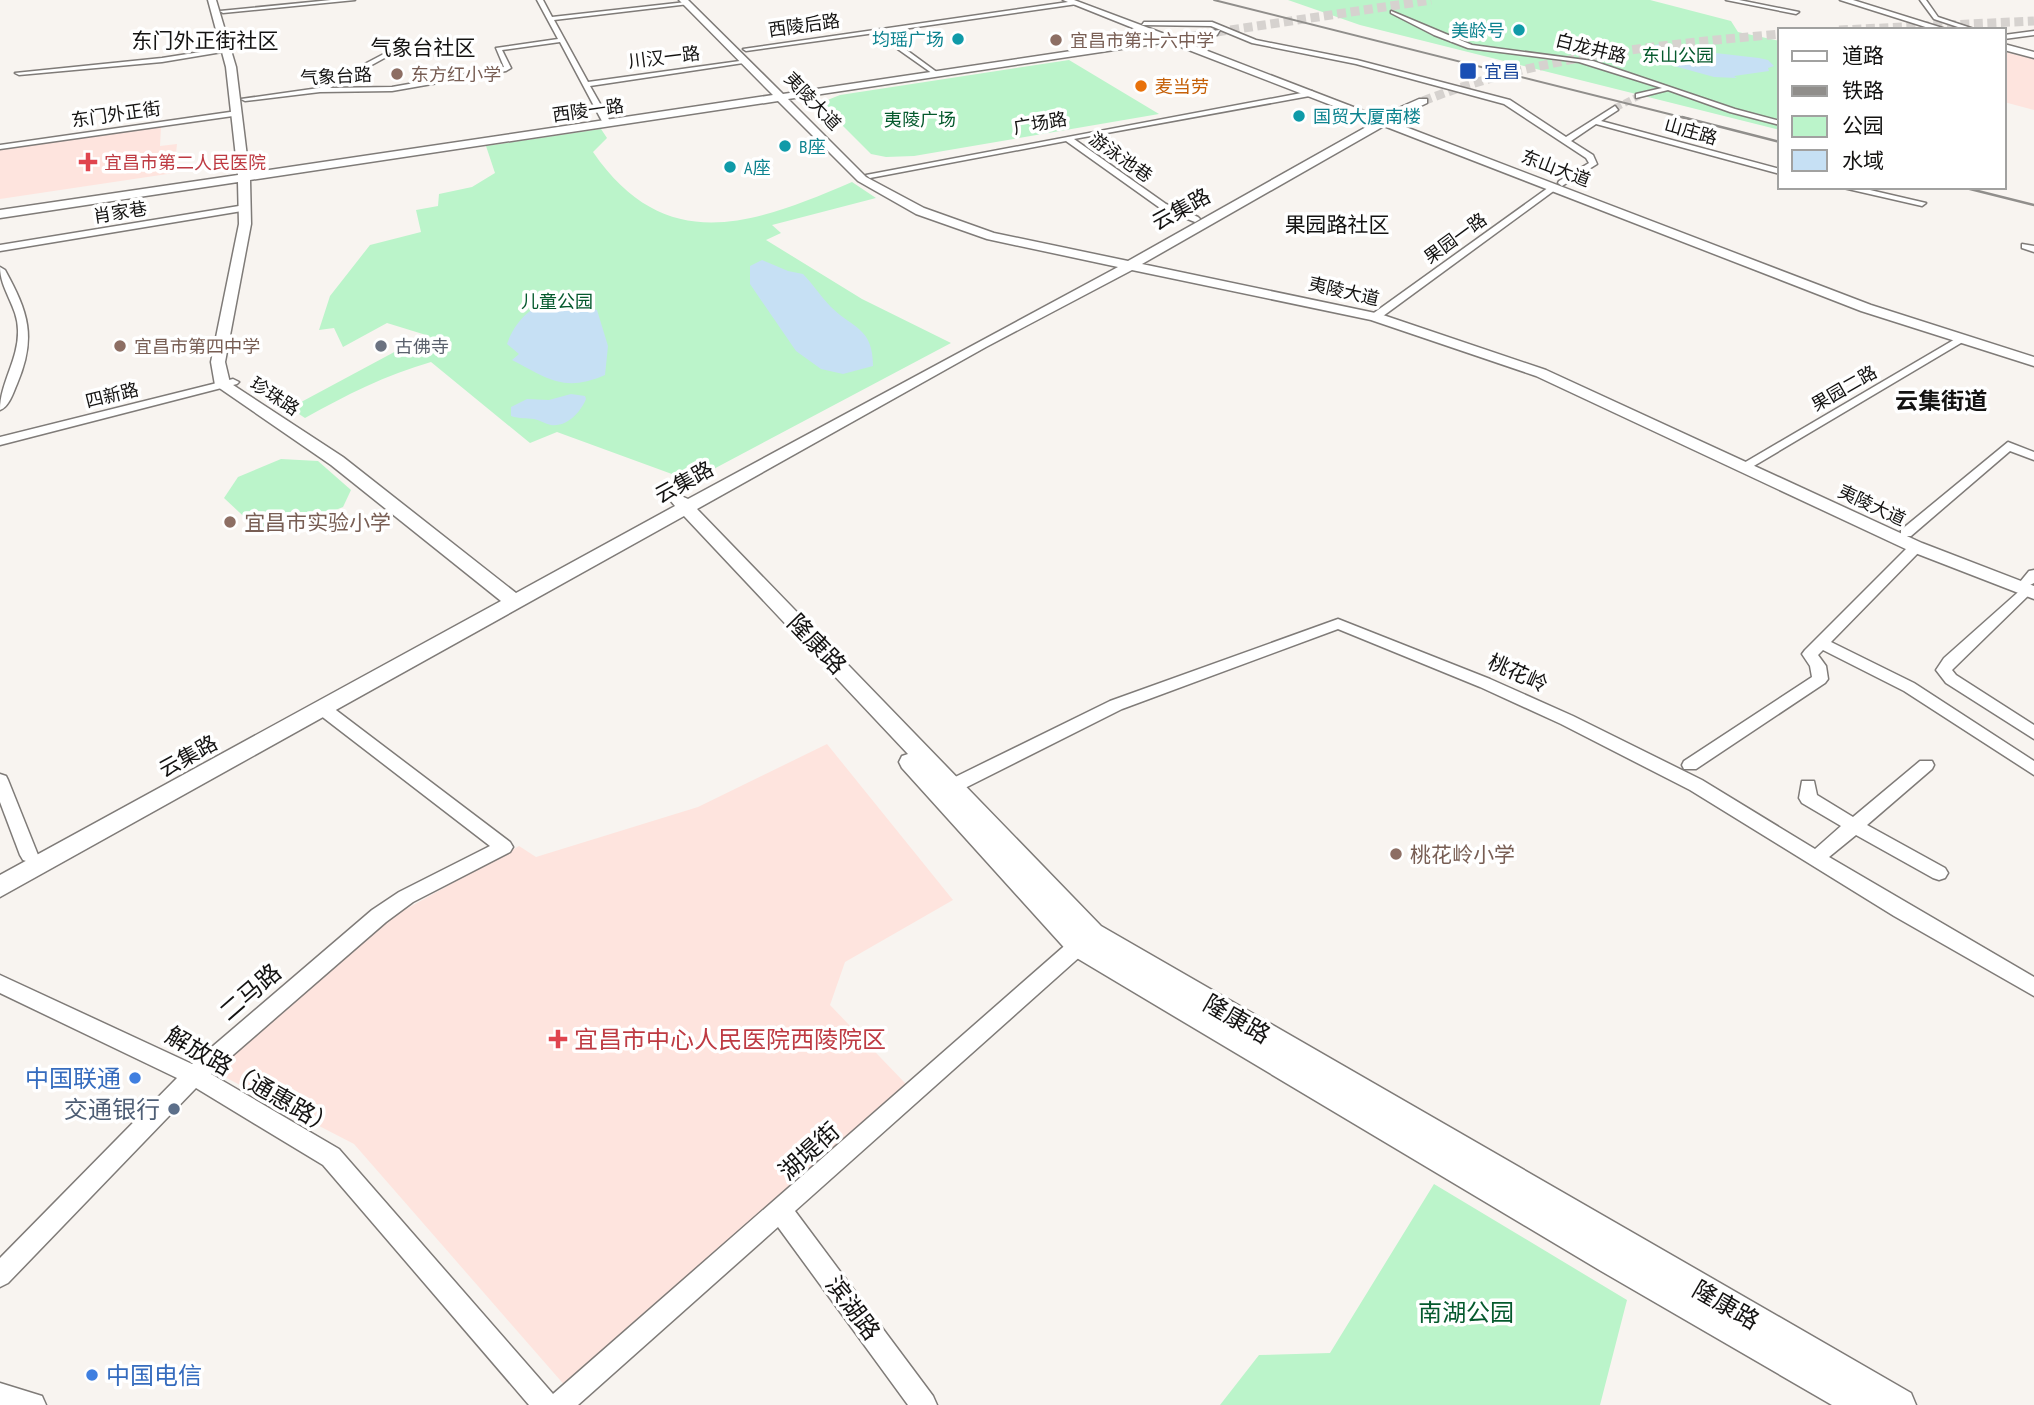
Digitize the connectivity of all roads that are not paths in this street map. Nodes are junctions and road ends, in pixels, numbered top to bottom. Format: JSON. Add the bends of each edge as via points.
{"nodes":[{"id":1,"x":352,"y":0,"type":"edge"},
{"id":2,"x":540,"y":0,"type":"edge"},
{"id":3,"x":1729,"y":0,"type":"edge"},
{"id":4,"x":1842,"y":0,"type":"edge"},
{"id":5,"x":1923,"y":0,"type":"edge"},
{"id":6,"x":688,"y":1,"type":"edge"},
{"id":7,"x":1074,"y":1,"type":"edge"},
{"id":8,"x":221,"y":4,"type":"edge"},
{"id":9,"x":1796,"y":11,"type":"dead end"},
{"id":10,"x":1393,"y":12,"type":"dead end"},
{"id":11,"x":550,"y":19,"type":"junction"},
{"id":12,"x":1933,"y":28,"type":"edge"},
{"id":13,"x":1938,"y":28,"type":"edge"},
{"id":14,"x":1968,"y":28,"type":"edge"},
{"id":15,"x":876,"y":31,"type":"junction"},
{"id":16,"x":2034,"y":33,"type":"edge"},
{"id":17,"x":1152,"y":34,"type":"junction"},
{"id":18,"x":2006,"y":37,"type":"edge"},
{"id":19,"x":1176,"y":39,"type":"junction"},
{"id":20,"x":562,"y":40,"type":"junction"},
{"id":21,"x":1193,"y":47,"type":"junction"},
{"id":22,"x":2006,"y":48,"type":"edge"},
{"id":23,"x":397,"y":49,"type":"dead end"},
{"id":24,"x":226,"y":50,"type":"junction"},
{"id":25,"x":2034,"y":55,"type":"edge"},
{"id":26,"x":747,"y":56,"type":"junction"},
{"id":27,"x":19,"y":73,"type":"dead end"},
{"id":28,"x":936,"y":74,"type":"junction"},
{"id":29,"x":586,"y":84,"type":"junction"},
{"id":30,"x":1665,"y":89,"type":"junction"},
{"id":31,"x":320,"y":90,"type":"junction"},
{"id":32,"x":1312,"y":93,"type":"junction"},
{"id":33,"x":1639,"y":96,"type":"tunnel mouth"},
{"id":34,"x":788,"y":97,"type":"junction"},
{"id":35,"x":245,"y":99,"type":"junction"},
{"id":36,"x":1423,"y":101,"type":"tunnel mouth"},
{"id":37,"x":1615,"y":108,"type":"tunnel mouth"},
{"id":38,"x":1220,"y":110,"type":"junction"},
{"id":39,"x":237,"y":113,"type":"junction"},
{"id":40,"x":1384,"y":119,"type":"junction"},
{"id":41,"x":1593,"y":121,"type":"junction"},
{"id":42,"x":1778,"y":122,"type":"edge"},
{"id":43,"x":607,"y":123,"type":"junction"},
{"id":44,"x":1067,"y":138,"type":"junction"},
{"id":45,"x":1567,"y":139,"type":"junction"},
{"id":46,"x":0,"y":147,"type":"edge"},
{"id":47,"x":1778,"y":171,"type":"edge"},
{"id":48,"x":868,"y":172,"type":"junction"},
{"id":49,"x":248,"y":179,"type":"junction"},
{"id":50,"x":1558,"y":185,"type":"junction"},
{"id":51,"x":1853,"y":189,"type":"edge"},
{"id":52,"x":1922,"y":203,"type":"dead end"},
{"id":53,"x":245,"y":208,"type":"junction"},
{"id":54,"x":0,"y":216,"type":"edge"},
{"id":55,"x":1195,"y":219,"type":"junction"},
{"id":56,"x":0,"y":248,"type":"edge"},
{"id":57,"x":1127,"y":262,"type":"junction"},
{"id":58,"x":0,"y":270,"type":"edge"},
{"id":59,"x":1377,"y":315,"type":"junction"},
{"id":60,"x":1961,"y":340,"type":"junction"},
{"id":61,"x":2034,"y":351,"type":"edge"},
{"id":62,"x":2034,"y":362,"type":"edge"},
{"id":63,"x":228,"y":384,"type":"junction"},
{"id":64,"x":0,"y":407,"type":"edge"},
{"id":65,"x":0,"y":441,"type":"edge"},
{"id":66,"x":2034,"y":456,"type":"edge"},
{"id":67,"x":1748,"y":464,"type":"junction"},
{"id":68,"x":677,"y":506,"type":"junction"},
{"id":69,"x":1906,"y":533,"type":"junction"},
{"id":70,"x":1916,"y":547,"type":"junction"},
{"id":71,"x":2031,"y":585,"type":"edge"},
{"id":72,"x":517,"y":595,"type":"junction"},
{"id":73,"x":1821,"y":643,"type":"junction"},
{"id":74,"x":322,"y":708,"type":"junction"},
{"id":75,"x":2034,"y":733,"type":"edge"},
{"id":76,"x":1690,"y":765,"type":"dead end"},
{"id":77,"x":1926,"y":765,"type":"dead end"},
{"id":78,"x":2034,"y":769,"type":"edge"},
{"id":79,"x":0,"y":780,"type":"edge"},
{"id":80,"x":953,"y":786,"type":"junction"},
{"id":81,"x":1808,"y":786,"type":"dead end"},
{"id":82,"x":1853,"y":827,"type":"junction"},
{"id":83,"x":29,"y":855,"type":"junction"},
{"id":84,"x":1816,"y":858,"type":"junction"},
{"id":85,"x":0,"y":872,"type":"edge"},
{"id":86,"x":1939,"y":873,"type":"dead end"},
{"id":87,"x":0,"y":887,"type":"edge"},
{"id":88,"x":1086,"y":940,"type":"junction"},
{"id":89,"x":0,"y":984,"type":"edge"},
{"id":90,"x":2034,"y":987,"type":"edge"},
{"id":91,"x":194,"y":1075,"type":"junction"},
{"id":92,"x":781,"y":1212,"type":"junction"},
{"id":93,"x":0,"y":1275,"type":"edge"},
{"id":94,"x":0,"y":1396,"type":"edge"},
{"id":95,"x":33,"y":1405,"type":"edge"},
{"id":96,"x":546,"y":1405,"type":"edge"},
{"id":97,"x":559,"y":1405,"type":"edge"},
{"id":98,"x":925,"y":1405,"type":"edge"},
{"id":99,"x":1865,"y":1405,"type":"edge"},
{"id":100,"x":1899,"y":1405,"type":"edge"}],
"edges":[{"from":1,"to":8,"type":"street"},
{"from":2,"to":11,"type":"street"},
{"from":3,"to":9,"type":"street"},
{"from":4,"to":12,"type":"main road"},
{"from":4,"to":13,"type":"main road"},
{"from":5,"to":14,"type":"street","via":[[1936,18]]},
{"from":6,"to":11,"type":"street"},
{"from":6,"to":26,"type":"main road","name":"夷陵大道"},
{"from":7,"to":15,"type":"street","name":"西陵后路"},
{"from":7,"to":17,"type":"main road","name":"东山大道"},
{"from":8,"to":24,"type":"main road","name":"珍珠路"},
{"from":8,"to":35,"type":"main road","name":"珍珠路"},
{"from":10,"to":30,"type":"street","name":"白龙井路","via":[[1479,49],[1571,58],[1628,73]]},
{"from":11,"to":20,"type":"street"},
{"from":15,"to":26,"type":"street","name":"西陵后路"},
{"from":15,"to":28,"type":"street"},
{"from":16,"to":18,"type":"street"},
{"from":17,"to":19,"type":"main road","name":"东山大道"},
{"from":17,"to":19,"type":"main road","via":[[1213,33]]},
{"from":17,"to":21,"type":"main road"},
{"from":17,"to":28,"type":"main road","name":"西陵一路"},
{"from":17,"to":34,"type":"main road","name":"西陵一路"},
{"from":17,"to":45,"type":"street","via":[[1212,24],[1254,42],[1357,62],[1507,102]]},
{"from":19,"to":21,"type":"main road","name":"东山大道"},
{"from":19,"to":40,"type":"main road","name":"东山大道"},
{"from":20,"to":29,"type":"street"},
{"from":20,"to":31,"type":"street","name":"气象台路","via":[[498,49],[506,69],[391,89]]},
{"from":21,"to":32,"type":"main road","name":"东山大道"},
{"from":22,"to":25,"type":"main road"},
{"from":23,"to":31,"type":"street"},
{"from":24,"to":27,"type":"street"},
{"from":24,"to":39,"type":"main road","name":"珍珠路"},
{"from":26,"to":29,"type":"street","name":"川汉一路"},
{"from":26,"to":34,"type":"main road","name":"夷陵大道"},
{"from":28,"to":34,"type":"main road","name":"西陵一路"},
{"from":29,"to":43,"type":"street"},
{"from":30,"to":33,"type":"street"},
{"from":30,"to":42,"type":"street","name":"白龙井路"},
{"from":31,"to":35,"type":"street","name":"气象台路"},
{"from":32,"to":38,"type":"street","name":"广场路"},
{"from":32,"to":40,"type":"main road","name":"东山大道"},
{"from":34,"to":43,"type":"main road","name":"西陵一路"},
{"from":34,"to":48,"type":"main road","name":"夷陵大道"},
{"from":34,"to":49,"type":"main road","name":"西陵一路"},
{"from":34,"to":57,"type":"main road","name":"夷陵大道","via":[[862,179],[920,211],[991,236]]},
{"from":35,"to":49,"type":"main road","name":"珍珠路"},
{"from":36,"to":40,"type":"main road","name":"云集路"},
{"from":37,"to":41,"type":"street"},
{"from":38,"to":44,"type":"street","name":"广场路"},
{"from":38,"to":48,"type":"street","name":"广场路"},
{"from":39,"to":46,"type":"street","name":"东门外正街"},
{"from":39,"to":49,"type":"main road","name":"珍珠路"},
{"from":40,"to":50,"type":"main road","name":"东山大道"},
{"from":40,"to":55,"type":"main road","name":"云集路"},
{"from":40,"to":57,"type":"main road","name":"云集路"},
{"from":41,"to":45,"type":"street"},
{"from":41,"to":47,"type":"street","name":"山庄路"},
{"from":43,"to":49,"type":"main road","name":"西陵一路"},
{"from":44,"to":48,"type":"street","name":"广场路"},
{"from":44,"to":55,"type":"street","name":"游泳池巷","via":[[1163,206]]},
{"from":45,"to":50,"type":"street","name":"果园一路","via":[[1593,164]]},
{"from":48,"to":57,"type":"main road","name":"夷陵大道","via":[[928,208],[997,232]]},
{"from":49,"to":53,"type":"main road","name":"珍珠路"},
{"from":49,"to":54,"type":"main road","name":"西陵一路"},
{"from":49,"to":63,"type":"main road","name":"珍珠路","via":[[253,223]]},
{"from":50,"to":59,"type":"street","name":"果园一路"},
{"from":50,"to":60,"type":"main road","name":"东山大道","via":[[1816,289]]},
{"from":50,"to":61,"type":"main road","name":"东山大道","via":[[1845,290]]},
{"from":51,"to":52,"type":"street"},
{"from":53,"to":56,"type":"street","name":"肖家巷"},
{"from":53,"to":63,"type":"main road","name":"珍珠路","via":[[218,362]]},
{"from":55,"to":57,"type":"main road","name":"云集路"},
{"from":57,"to":59,"type":"main road","name":"夷陵大道"},
{"from":57,"to":68,"type":"main road","name":"云集路"},
{"from":58,"to":64,"type":"street","via":[[23,319],[23,346]]},
{"from":59,"to":67,"type":"main road","name":"夷陵大道","via":[[1541,373]]},
{"from":60,"to":62,"type":"main road","name":"东山大道"},
{"from":60,"to":67,"type":"street","name":"果园二路"},
{"from":63,"to":65,"type":"street","name":"四新路"},
{"from":63,"to":72,"type":"main road","name":"珍珠路"},
{"from":66,"to":69,"type":"street","via":[[2008,446]]},
{"from":67,"to":69,"type":"main road","name":"夷陵大道"},
{"from":67,"to":70,"type":"main road","name":"夷陵大道"},
{"from":68,"to":72,"type":"main road","name":"云集路"},
{"from":68,"to":80,"type":"main road","name":"隆康路"},
{"from":68,"to":88,"type":"main road","name":"隆康路","via":[[939,792]]},
{"from":69,"to":71,"type":"main road","name":"夷陵大道"},
{"from":70,"to":71,"type":"main road","name":"夷陵大道"},
{"from":70,"to":73,"type":"street"},
{"from":71,"to":75,"type":"street","via":[[1944,670]]},
{"from":72,"to":74,"type":"main road","name":"云集路"},
{"from":72,"to":83,"type":"main road","name":"云集路"},
{"from":73,"to":76,"type":"street","via":[[1810,654],[1820,678]]},
{"from":73,"to":78,"type":"street","via":[[1909,687]]},
{"from":74,"to":87,"type":"main road","name":"云集路"},
{"from":74,"to":91,"type":"street","name":"二马路","via":[[504,847],[406,897],[379,916]]},
{"from":77,"to":82,"type":"street"},
{"from":79,"to":83,"type":"street"},
{"from":80,"to":84,"type":"street","name":"桃花岭","via":[[1116,705],[1338,624],[1567,719],[1696,785]]},
{"from":80,"to":88,"type":"main road","name":"隆康路"},
{"from":81,"to":82,"type":"street","via":[[1808,798]]},
{"from":82,"to":84,"type":"street"},
{"from":82,"to":86,"type":"street"},
{"from":83,"to":85,"type":"main road","name":"云集路"},
{"from":84,"to":90,"type":"street","name":"桃花岭"},
{"from":88,"to":92,"type":"street","name":"湖堤街"},
{"from":88,"to":99,"type":"main road","name":"隆康路","via":[[1600,1253]]},
{"from":88,"to":100,"type":"main road","name":"隆康路"},
{"from":89,"to":91,"type":"street","name":"解放路（通惠路）"},
{"from":91,"to":93,"type":"street","name":"二马路"},
{"from":91,"to":96,"type":"street","name":"解放路（通惠路）","via":[[331,1157]]},
{"from":92,"to":97,"type":"street","name":"湖堤街"},
{"from":92,"to":98,"type":"street","name":"滨湖路"},
{"from":94,"to":95,"type":"street"}]}
